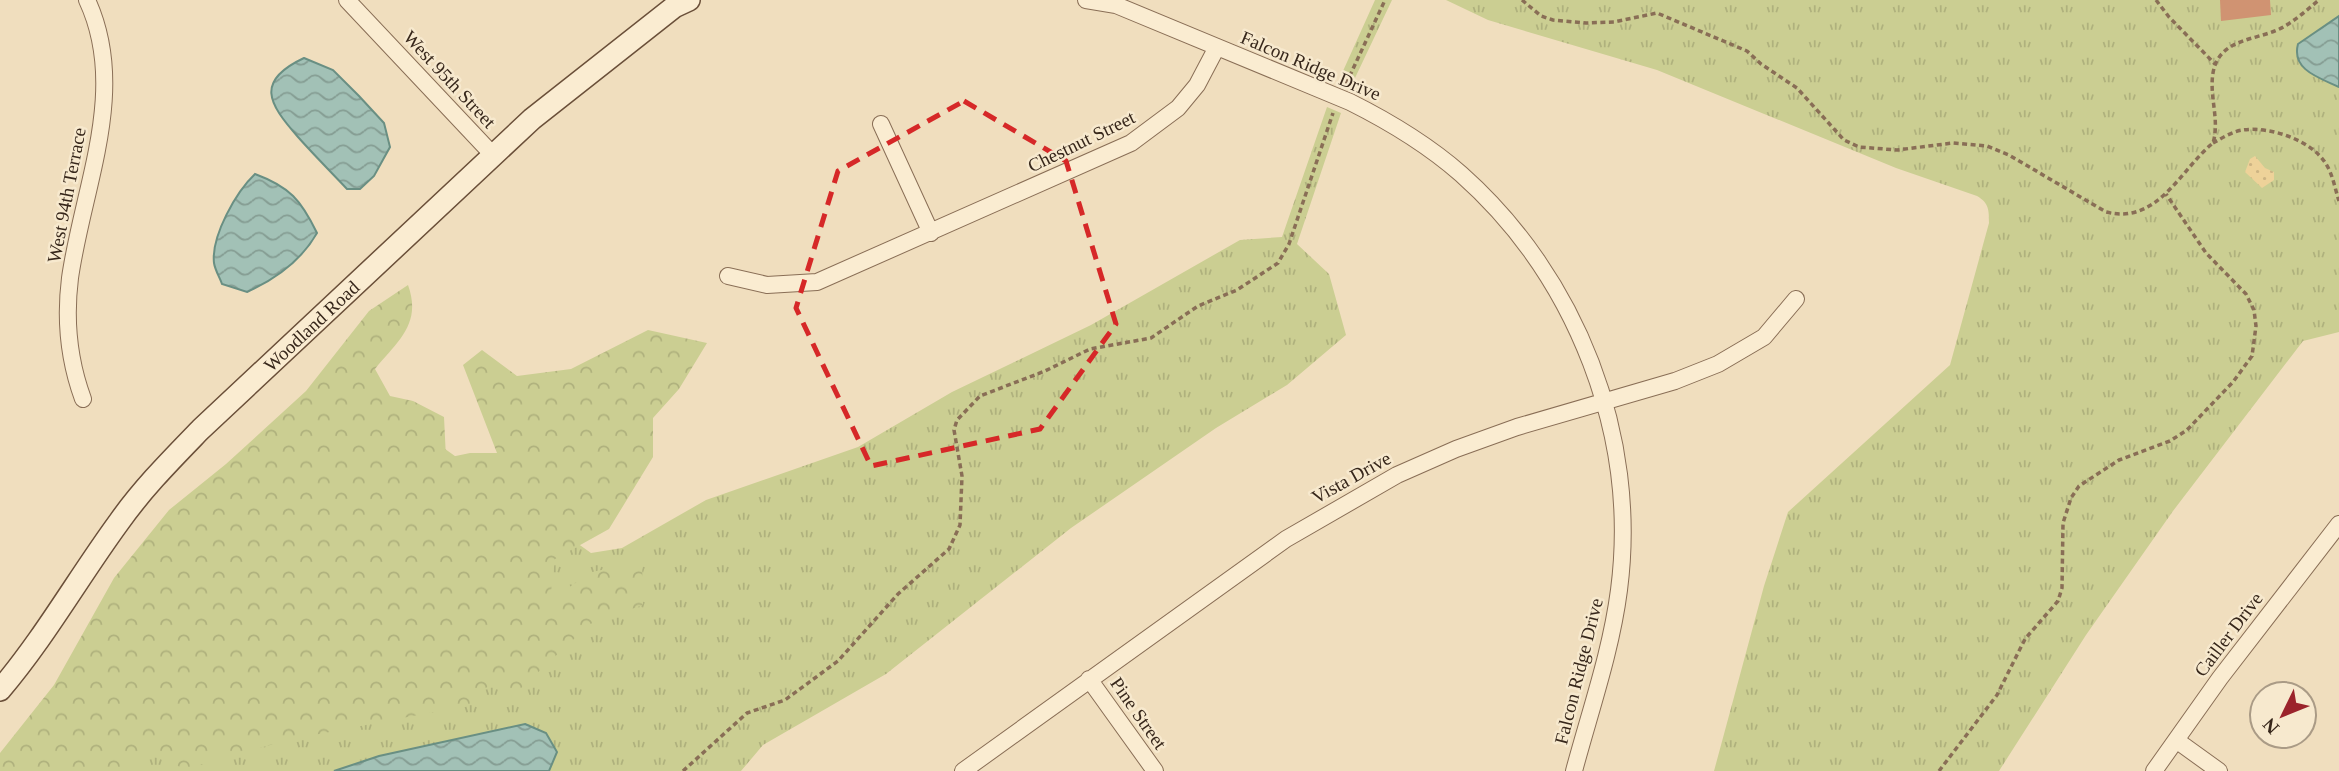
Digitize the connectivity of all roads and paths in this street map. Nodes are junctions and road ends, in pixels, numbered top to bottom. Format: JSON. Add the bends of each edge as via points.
{"nodes":[{"id":1,"x":87,"y":0,"type":"edge"},
{"id":2,"x":347,"y":0,"type":"edge"},
{"id":3,"x":1086,"y":0,"type":"edge"},
{"id":4,"x":1385,"y":0,"type":"edge"},
{"id":5,"x":1521,"y":0,"type":"edge"},
{"id":6,"x":2156,"y":0,"type":"edge"},
{"id":7,"x":2319,"y":0,"type":"edge"},
{"id":8,"x":681,"y":2,"type":"edge"},
{"id":9,"x":1115,"y":3,"type":"edge"},
{"id":10,"x":1217,"y":47,"type":"junction"},
{"id":11,"x":2215,"y":64,"type":"junction"},
{"id":12,"x":1340,"y":97,"type":"junction"},
{"id":13,"x":881,"y":124,"type":"dead end"},
{"id":14,"x":2213,"y":143,"type":"junction"},
{"id":15,"x":493,"y":155,"type":"junction"},
{"id":16,"x":2166,"y":194,"type":"junction"},
{"id":17,"x":2339,"y":201,"type":"edge"},
{"id":18,"x":931,"y":233,"type":"junction"},
{"id":19,"x":729,"y":276,"type":"dead end"},
{"id":20,"x":1796,"y":299,"type":"dead end"},
{"id":21,"x":83,"y":399,"type":"dead end"},
{"id":22,"x":1605,"y":402,"type":"junction"},
{"id":23,"x":2339,"y":524,"type":"edge"},
{"id":24,"x":1089,"y":679,"type":"junction"},
{"id":25,"x":0,"y":690,"type":"edge"},
{"id":26,"x":2176,"y":740,"type":"junction"},
{"id":27,"x":683,"y":771,"type":"edge"},
{"id":28,"x":962,"y":771,"type":"edge"},
{"id":29,"x":1154,"y":771,"type":"edge"},
{"id":30,"x":1574,"y":771,"type":"edge"},
{"id":31,"x":1939,"y":771,"type":"edge"},
{"id":32,"x":2154,"y":771,"type":"edge"},
{"id":33,"x":2219,"y":771,"type":"edge"}],
"edges":[{"from":1,"to":21,"type":"street","name":"West 94th Terrace","via":[[104,54],[104,110],[70,279],[69,332]]},
{"from":2,"to":15,"type":"street","name":"West 95th Street"},
{"from":3,"to":9,"type":"street","name":"Falcon Ridge Drive"},
{"from":4,"to":12,"type":"path"},
{"from":5,"to":16,"type":"path","via":[[1553,20],[1595,23],[1657,13],[1732,43],[1797,88],[1844,140],[1859,147],[1987,146],[2106,212],[2120,215],[2136,213]]},
{"from":6,"to":11,"type":"path"},
{"from":7,"to":11,"type":"path","via":[[2283,28],[2232,45]]},
{"from":8,"to":15,"type":"main road","name":"Woodland Road"},
{"from":9,"to":10,"type":"street","name":"Falcon Ridge Drive"},
{"from":10,"to":12,"type":"street","name":"Falcon Ridge Drive"},
{"from":10,"to":18,"type":"street","name":"Chestnut Street","via":[[1197,85],[1156,127],[1131,143]]},
{"from":11,"to":14,"type":"path","via":[[2212,91],[2217,130]]},
{"from":12,"to":22,"type":"street","name":"Falcon Ridge Drive","via":[[1422,143],[1496,208],[1552,281],[1575,324]]},
{"from":12,"to":27,"type":"path","via":[[1289,244],[1278,263],[1237,290],[1198,306],[1151,338],[1090,349],[980,396],[957,420],[954,430],[962,476],[960,524],[949,549],[898,594],[838,661],[785,700],[747,713]]},
{"from":13,"to":18,"type":"street"},
{"from":14,"to":16,"type":"path"},
{"from":14,"to":17,"type":"path","via":[[2239,130],[2263,128],[2289,138],[2313,150],[2326,164]]},
{"from":15,"to":25,"type":"main road","name":"Woodland Road","via":[[261,370],[151,481],[33,652]]},
{"from":16,"to":31,"type":"path","via":[[2206,253],[2246,294],[2256,326],[2252,355],[2187,430],[2171,441],[2119,460],[2079,486],[2063,523],[2058,601],[2025,639],[1997,695]]},
{"from":18,"to":19,"type":"street","name":"Chestnut Street","via":[[817,282],[767,285]]},
{"from":20,"to":22,"type":"street","name":"Vista Drive","via":[[1764,337],[1743,352],[1675,381]]},
{"from":22,"to":24,"type":"street","name":"Vista Drive","via":[[1456,449],[1340,505]]},
{"from":22,"to":30,"type":"street","name":"Falcon Ridge Drive","via":[[1618,466],[1621,562],[1610,639]]},
{"from":23,"to":26,"type":"street","name":"Cailler Drive"},
{"from":24,"to":28,"type":"street","name":"Vista Drive"},
{"from":24,"to":29,"type":"street","name":"Pine Street"},
{"from":26,"to":32,"type":"street","name":"Cailler Drive"},
{"from":26,"to":33,"type":"street"}]}
